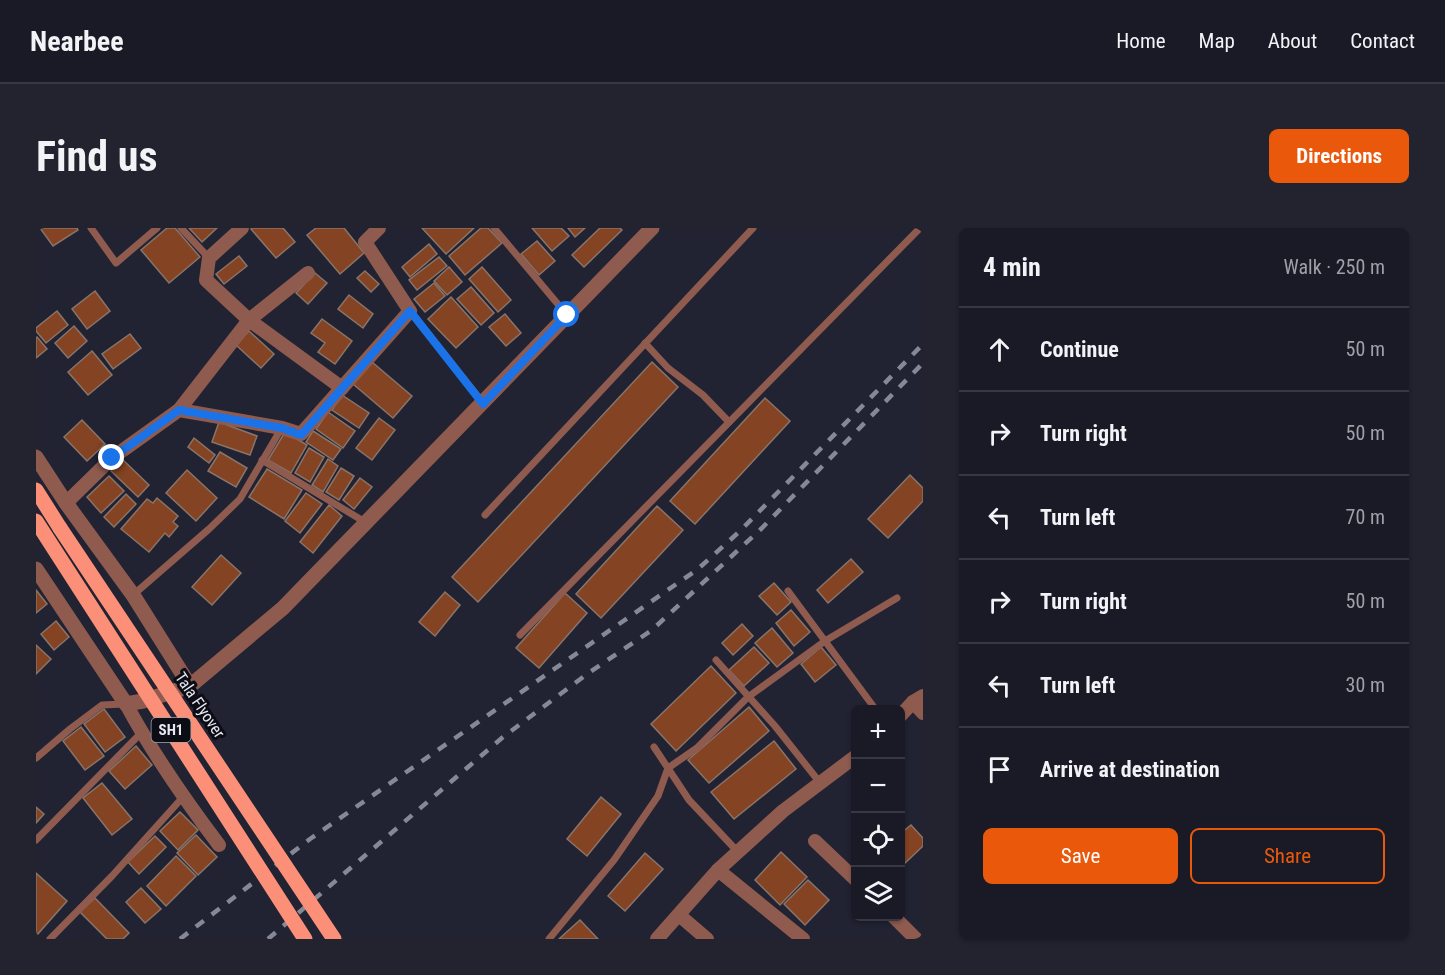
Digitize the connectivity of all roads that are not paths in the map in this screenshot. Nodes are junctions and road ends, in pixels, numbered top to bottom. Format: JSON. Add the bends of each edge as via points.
{"nodes":[{"id":1,"x":91,"y":228,"type":"edge"},
{"id":2,"x":157,"y":228,"type":"edge"},
{"id":3,"x":181,"y":228,"type":"edge"},
{"id":4,"x":242,"y":228,"type":"edge"},
{"id":5,"x":379,"y":228,"type":"edge"},
{"id":6,"x":494,"y":228,"type":"edge"},
{"id":7,"x":652,"y":228,"type":"edge"},
{"id":8,"x":753,"y":228,"type":"edge"},
{"id":9,"x":920,"y":228,"type":"edge"},
{"id":10,"x":209,"y":258,"type":"junction"},
{"id":11,"x":308,"y":273,"type":"dead end"},
{"id":12,"x":410,"y":311,"type":"junction"},
{"id":13,"x":567,"y":315,"type":"junction"},
{"id":14,"x":249,"y":320,"type":"junction"},
{"id":15,"x":645,"y":343,"type":"junction"},
{"id":16,"x":342,"y":388,"type":"junction"},
{"id":17,"x":483,"y":404,"type":"junction"},
{"id":18,"x":179,"y":410,"type":"junction"},
{"id":19,"x":729,"y":422,"type":"junction"},
{"id":20,"x":282,"y":428,"type":"junction"},
{"id":21,"x":36,"y":457,"type":"edge"},
{"id":22,"x":262,"y":460,"type":"junction"},
{"id":23,"x":36,"y":490,"type":"edge"},
{"id":24,"x":66,"y":503,"type":"junction"},
{"id":25,"x":484,"y":515,"type":"dead end"},
{"id":26,"x":36,"y":521,"type":"edge"},
{"id":27,"x":366,"y":523,"type":"junction"},
{"id":28,"x":36,"y":569,"type":"edge"},
{"id":29,"x":788,"y":591,"type":"dead end"},
{"id":30,"x":133,"y":594,"type":"junction"},
{"id":31,"x":897,"y":598,"type":"dead end"},
{"id":32,"x":520,"y":635,"type":"dead end"},
{"id":33,"x":825,"y":641,"type":"junction"},
{"id":34,"x":716,"y":660,"type":"dead end"},
{"id":35,"x":190,"y":686,"type":"junction"},
{"id":36,"x":748,"y":697,"type":"junction"},
{"id":37,"x":918,"y":699,"type":"edge"},
{"id":38,"x":126,"y":704,"type":"junction"},
{"id":39,"x":872,"y":705,"type":"edge"},
{"id":40,"x":905,"y":711,"type":"edge"},
{"id":41,"x":923,"y":713,"type":"edge"},
{"id":42,"x":142,"y":732,"type":"junction"},
{"id":43,"x":654,"y":747,"type":"dead end"},
{"id":44,"x":36,"y":758,"type":"edge"},
{"id":45,"x":851,"y":759,"type":"edge"},
{"id":46,"x":668,"y":768,"type":"junction"},
{"id":47,"x":821,"y":784,"type":"junction"},
{"id":48,"x":183,"y":797,"type":"junction"},
{"id":49,"x":36,"y":840,"type":"edge"},
{"id":50,"x":815,"y":841,"type":"dead end"},
{"id":51,"x":219,"y":845,"type":"dead end"},
{"id":52,"x":738,"y":852,"type":"junction"},
{"id":53,"x":718,"y":870,"type":"junction"},
{"id":54,"x":851,"y":876,"type":"edge"},
{"id":55,"x":678,"y":915,"type":"junction"},
{"id":56,"x":898,"y":921,"type":"edge"},
{"id":57,"x":50,"y":939,"type":"edge"},
{"id":58,"x":305,"y":939,"type":"edge"},
{"id":59,"x":334,"y":939,"type":"edge"},
{"id":60,"x":549,"y":939,"type":"edge"},
{"id":61,"x":657,"y":939,"type":"edge"},
{"id":62,"x":706,"y":939,"type":"edge"},
{"id":63,"x":803,"y":939,"type":"edge"},
{"id":64,"x":916,"y":939,"type":"edge"}],
"edges":[{"from":1,"to":2,"type":"lane","via":[[116,263]]},
{"from":3,"to":10,"type":"lane"},
{"from":4,"to":10,"type":"street"},
{"from":5,"to":12,"type":"street","via":[[365,242]]},
{"from":6,"to":13,"type":"lane"},
{"from":7,"to":13,"type":"street"},
{"from":8,"to":15,"type":"lane"},
{"from":9,"to":19,"type":"lane"},
{"from":10,"to":14,"type":"street","via":[[206,279]]},
{"from":11,"to":14,"type":"street"},
{"from":12,"to":16,"type":"street"},
{"from":12,"to":17,"type":"lane"},
{"from":13,"to":17,"type":"street"},
{"from":14,"to":16,"type":"street"},
{"from":14,"to":18,"type":"street"},
{"from":15,"to":19,"type":"lane"},
{"from":15,"to":25,"type":"lane"},
{"from":16,"to":20,"type":"street","via":[[301,435]]},
{"from":17,"to":27,"type":"street"},
{"from":18,"to":20,"type":"street"},
{"from":18,"to":24,"type":"street","via":[[112,458]]},
{"from":19,"to":32,"type":"lane"},
{"from":20,"to":22,"type":"lane"},
{"from":21,"to":24,"type":"street"},
{"from":22,"to":27,"type":"lane"},
{"from":22,"to":30,"type":"lane","via":[[240,499]]},
{"from":23,"to":59,"type":"main road","name":"Tala Flyover","bridge":true},
{"from":24,"to":30,"type":"street"},
{"from":26,"to":58,"type":"main road","number":"SH1","bridge":true},
{"from":27,"to":35,"type":"street","via":[[283,608]]},
{"from":28,"to":38,"type":"street"},
{"from":29,"to":33,"type":"lane"},
{"from":30,"to":35,"type":"street"},
{"from":31,"to":33,"type":"lane"},
{"from":33,"to":36,"type":"lane"},
{"from":33,"to":39,"type":"lane"},
{"from":34,"to":36,"type":"lane"},
{"from":35,"to":38,"type":"street"},
{"from":36,"to":46,"type":"lane","via":[[697,748]]},
{"from":36,"to":47,"type":"lane"},
{"from":37,"to":40,"type":"street"},
{"from":37,"to":41,"type":"street"},
{"from":38,"to":42,"type":"street"},
{"from":38,"to":44,"type":"lane","via":[[102,705]]},
{"from":42,"to":48,"type":"street"},
{"from":42,"to":49,"type":"lane"},
{"from":43,"to":46,"type":"lane"},
{"from":45,"to":47,"type":"street"},
{"from":46,"to":52,"type":"lane","via":[[689,800]]},
{"from":46,"to":60,"type":"lane","via":[[658,796],[614,860]]},
{"from":47,"to":52,"type":"street","via":[[783,811]]},
{"from":48,"to":51,"type":"street"},
{"from":48,"to":57,"type":"lane"},
{"from":50,"to":54,"type":"street"},
{"from":52,"to":53,"type":"street"},
{"from":53,"to":55,"type":"street"},
{"from":53,"to":63,"type":"street"},
{"from":55,"to":61,"type":"street"},
{"from":55,"to":62,"type":"street"},
{"from":56,"to":64,"type":"street"}]}
